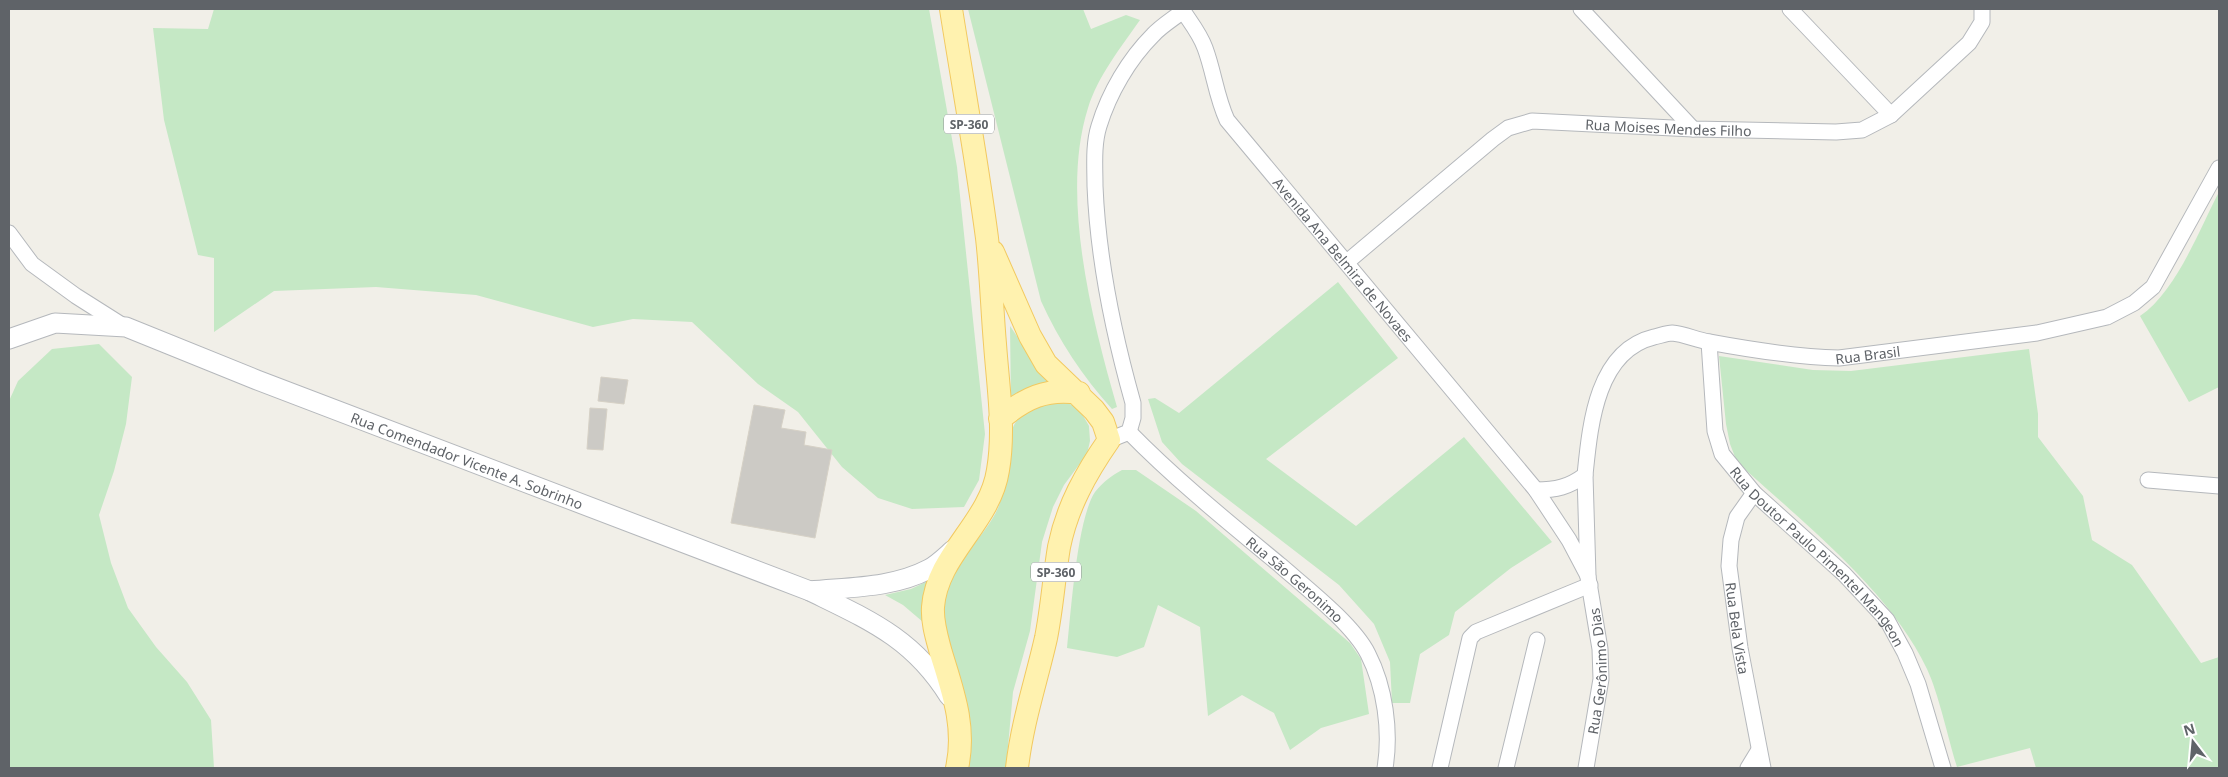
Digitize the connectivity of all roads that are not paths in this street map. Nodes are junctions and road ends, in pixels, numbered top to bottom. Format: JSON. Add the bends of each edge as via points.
{"nodes":[{"id":1,"x":951,"y":9,"type":"edge"},
{"id":2,"x":1581,"y":9,"type":"edge"},
{"id":3,"x":1790,"y":9,"type":"edge"},
{"id":4,"x":1982,"y":9,"type":"edge"},
{"id":5,"x":1183,"y":10,"type":"edge"},
{"id":6,"x":1891,"y":115,"type":"junction"},
{"id":7,"x":1693,"y":129,"type":"junction"},
{"id":8,"x":2219,"y":168,"type":"edge"},
{"id":9,"x":10,"y":235,"type":"edge"},
{"id":10,"x":987,"y":240,"type":"junction"},
{"id":11,"x":1347,"y":262,"type":"junction"},
{"id":12,"x":126,"y":327,"type":"junction"},
{"id":13,"x":9,"y":339,"type":"edge"},
{"id":14,"x":1709,"y":342,"type":"junction"},
{"id":15,"x":1079,"y":393,"type":"junction"},
{"id":16,"x":1000,"y":419,"type":"junction"},
{"id":17,"x":1119,"y":436,"type":"junction"},
{"id":18,"x":1585,"y":475,"type":"junction"},
{"id":19,"x":2148,"y":480,"type":"dead end"},
{"id":20,"x":2219,"y":486,"type":"edge"},
{"id":21,"x":1536,"y":490,"type":"junction"},
{"id":22,"x":1754,"y":493,"type":"junction"},
{"id":23,"x":962,"y":543,"type":"junction"},
{"id":24,"x":1589,"y":580,"type":"junction"},
{"id":25,"x":810,"y":591,"type":"junction"},
{"id":26,"x":1538,"y":640,"type":"dead end"},
{"id":27,"x":956,"y":708,"type":"junction"},
{"id":28,"x":1759,"y":750,"type":"junction"},
{"id":29,"x":956,"y":768,"type":"edge"},
{"id":30,"x":1017,"y":768,"type":"edge"},
{"id":31,"x":1385,"y":768,"type":"edge"},
{"id":32,"x":1440,"y":768,"type":"edge"},
{"id":33,"x":1506,"y":768,"type":"edge"},
{"id":34,"x":1586,"y":768,"type":"edge"},
{"id":35,"x":1748,"y":768,"type":"edge"},
{"id":36,"x":1763,"y":768,"type":"edge"},
{"id":37,"x":1943,"y":768,"type":"edge"}],
"edges":[{"from":1,"to":10,"type":"main road","number":"SP-360"},
{"from":2,"to":7,"type":"street"},
{"from":3,"to":6,"type":"street"},
{"from":4,"to":6,"type":"street","name":"Rua Moises Mendes Filho","via":[[1982,22],[1969,43]]},
{"from":5,"to":11,"type":"street","name":"Avenida Ana Belmira de Novaes","via":[[1206,50],[1218,100],[1227,120]]},
{"from":5,"to":17,"type":"street","via":[[1153,34],[1132,61],[1110,96],[1097,135],[1094,158],[1097,227],[1114,335],[1133,403],[1133,418]]},
{"from":6,"to":7,"type":"street","name":"Rua Moises Mendes Filho","via":[[1862,130],[1836,132]]},
{"from":7,"to":11,"type":"street","name":"Rua Moises Mendes Filho","via":[[1532,121],[1508,128]]},
{"from":8,"to":14,"type":"street","name":"Rua Brasil","via":[[2153,287],[2134,303],[2107,317],[2037,333],[1839,358]]},
{"from":9,"to":12,"type":"street","via":[[32,264]]},
{"from":10,"to":15,"type":"main road","number":"SP-360","via":[[1046,364]]},
{"from":10,"to":16,"type":"main road","number":"SP-360"},
{"from":11,"to":21,"type":"street","name":"Avenida Ana Belmira de Novaes"},
{"from":12,"to":13,"type":"street","name":"Rua Comendador Vicente A. Sobrinho","via":[[55,323]]},
{"from":12,"to":25,"type":"street","name":"Rua Comendador Vicente A. Sobrinho"},
{"from":14,"to":18,"type":"street","name":"Rua Brasil","via":[[1672,333],[1628,348],[1600,392],[1590,423]]},
{"from":14,"to":22,"type":"street","name":"Rua Doutor Paulo Pimentel Mangeon","via":[[1717,444]]},
{"from":15,"to":16,"type":"main road","via":[[1062,390],[1040,395],[1020,402]]},
{"from":15,"to":17,"type":"main road","number":"SP-360"},
{"from":16,"to":23,"type":"main road","number":"SP-360","via":[[995,490]]},
{"from":17,"to":30,"type":"main road","number":"SP-360","via":[[1081,483],[1059,545],[1046,636],[1021,733]]},
{"from":17,"to":31,"type":"street","name":"Rua São Geronimo","via":[[1163,466],[1314,595],[1367,652],[1378,677],[1388,731]]},
{"from":18,"to":21,"type":"street","via":[[1562,488]]},
{"from":18,"to":24,"type":"street","name":"Rua Brasil"},
{"from":19,"to":20,"type":"street"},
{"from":21,"to":24,"type":"street","name":"Avenida Ana Belmira de Novaes","via":[[1569,540]]},
{"from":22,"to":28,"type":"street","name":"Rua Bela Vista","via":[[1737,516],[1729,566]]},
{"from":22,"to":37,"type":"street","name":"Rua Doutor Paulo Pimentel Mangeon","via":[[1844,574],[1887,620],[1918,684]]},
{"from":23,"to":25,"type":"street","via":[[931,568],[911,577],[880,584]]},
{"from":23,"to":27,"type":"main road","number":"SP-360","via":[[936,588],[933,608],[935,630]]},
{"from":24,"to":32,"type":"street","via":[[1476,632],[1470,638]]},
{"from":24,"to":34,"type":"street","name":"Rua Gerônimo Dias","via":[[1600,649],[1601,679]]},
{"from":25,"to":27,"type":"street","name":"Rua Comendador Vicente A. Sobrinho","via":[[898,638],[936,675]]},
{"from":26,"to":33,"type":"street"},
{"from":27,"to":29,"type":"main road","number":"SP-360","via":[[961,737]]},
{"from":28,"to":35,"type":"street"},
{"from":28,"to":36,"type":"street","name":"Rua Bela Vista"}]}
